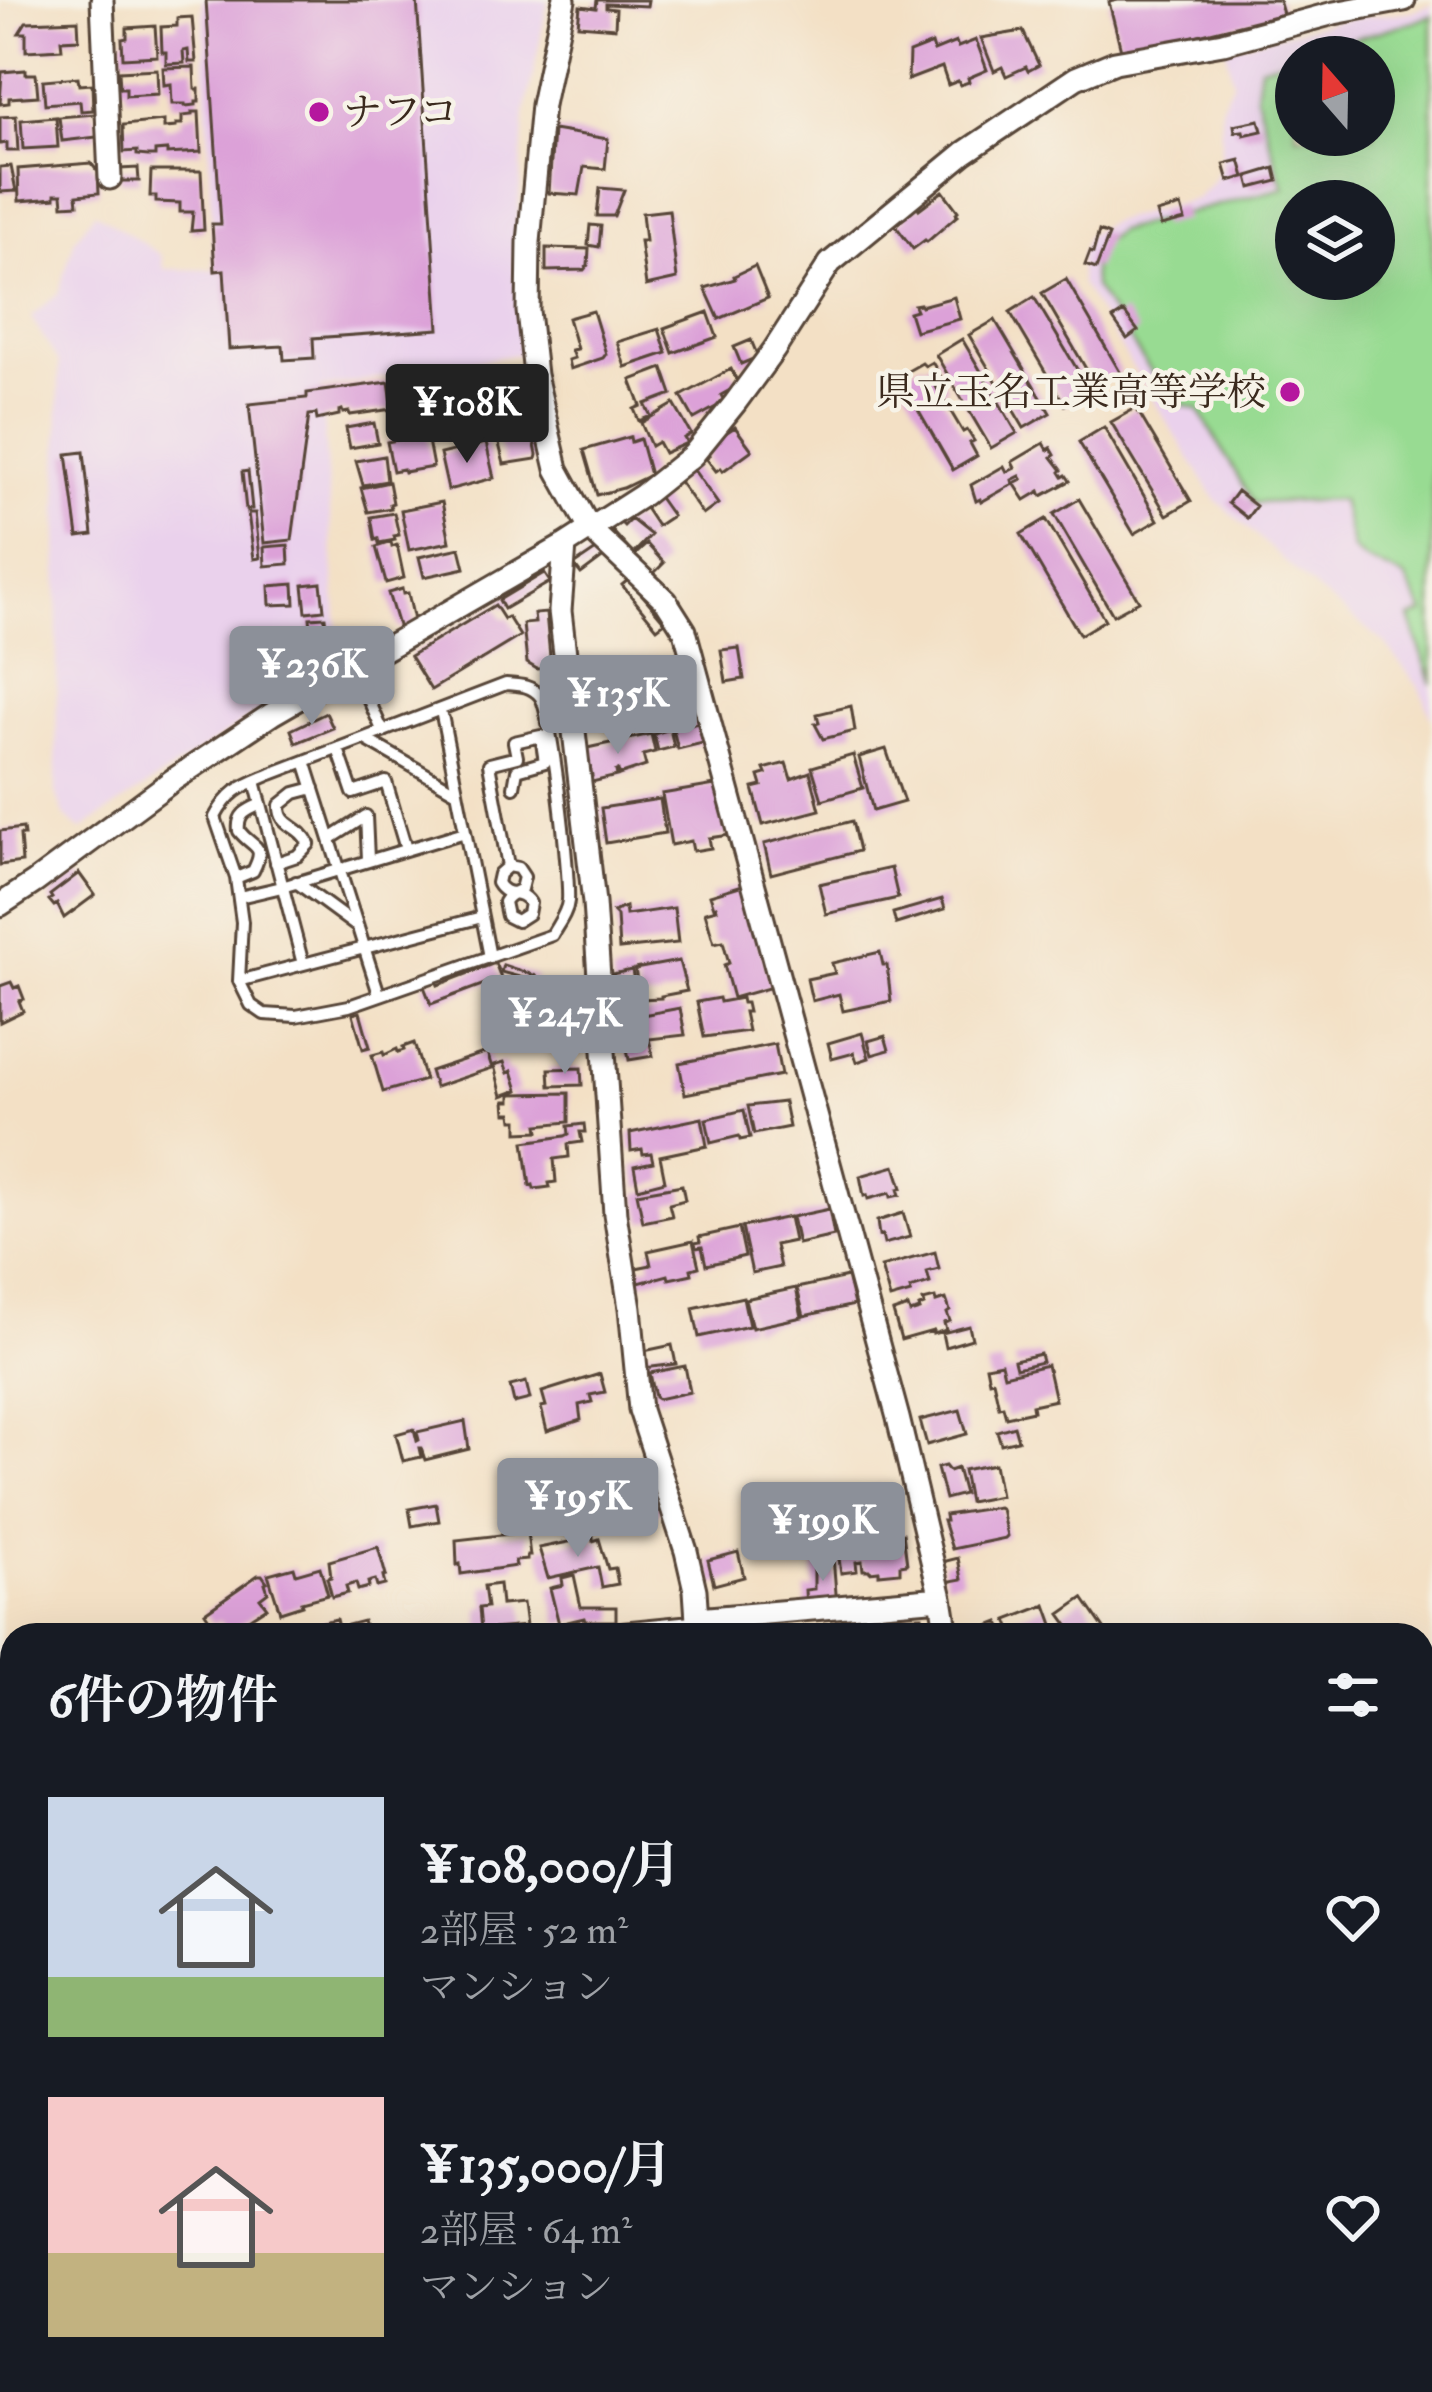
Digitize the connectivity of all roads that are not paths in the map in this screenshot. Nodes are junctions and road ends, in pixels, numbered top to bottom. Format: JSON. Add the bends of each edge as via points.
{"nodes":[{"id":1,"x":102,"y":0,"type":"edge"},
{"id":2,"x":564,"y":0,"type":"edge"},
{"id":3,"x":1405,"y":0,"type":"edge"},
{"id":4,"x":110,"y":178,"type":"dead end"},
{"id":5,"x":590,"y":529,"type":"junction"},
{"id":6,"x":565,"y":545,"type":"junction"},
{"id":7,"x":354,"y":666,"type":"junction"},
{"id":8,"x":441,"y":710,"type":"junction"},
{"id":9,"x":383,"y":732,"type":"junction"},
{"id":10,"x":365,"y":739,"type":"junction"},
{"id":11,"x":338,"y":749,"type":"junction"},
{"id":12,"x":548,"y":751,"type":"junction"},
{"id":13,"x":305,"y":761,"type":"junction"},
{"id":14,"x":255,"y":781,"type":"junction"},
{"id":15,"x":514,"y":787,"type":"dead end"},
{"id":16,"x":314,"y":788,"type":"junction"},
{"id":17,"x":457,"y":792,"type":"junction"},
{"id":18,"x":261,"y":804,"type":"junction"},
{"id":19,"x":465,"y":832,"type":"junction"},
{"id":20,"x":330,"y":839,"type":"junction"},
{"id":21,"x":406,"y":849,"type":"junction"},
{"id":22,"x":368,"y":860,"type":"junction"},
{"id":23,"x":276,"y":863,"type":"junction"},
{"id":24,"x":508,"y":866,"type":"junction"},
{"id":25,"x":339,"y":868,"type":"junction"},
{"id":26,"x":236,"y":878,"type":"junction"},
{"id":27,"x":289,"y":885,"type":"junction"},
{"id":28,"x":239,"y":897,"type":"junction"},
{"id":29,"x":0,"y":905,"type":"edge"},
{"id":30,"x":482,"y":916,"type":"junction"},
{"id":31,"x":358,"y":927,"type":"junction"},
{"id":32,"x":365,"y":947,"type":"junction"},
{"id":33,"x":490,"y":957,"type":"junction"},
{"id":34,"x":303,"y":964,"type":"junction"},
{"id":35,"x":239,"y":981,"type":"junction"},
{"id":36,"x":379,"y":994,"type":"junction"},
{"id":37,"x":941,"y":1598,"type":"junction"},
{"id":38,"x":698,"y":1623,"type":"edge"},
{"id":39,"x":724,"y":1623,"type":"edge"},
{"id":40,"x":945,"y":1623,"type":"edge"}],
"edges":[{"from":1,"to":4,"type":"street"},
{"from":2,"to":5,"type":"street","via":[[542,105],[528,311],[557,469]]},
{"from":3,"to":5,"type":"street","via":[[1114,62],[1076,78],[964,153],[830,263],[693,454]]},
{"from":5,"to":6,"type":"street"},
{"from":5,"to":37,"type":"street","via":[[666,601],[685,631]]},
{"from":6,"to":7,"type":"street"},
{"from":6,"to":38,"type":"street","via":[[560,611],[594,903],[614,1214],[640,1410],[686,1551]]},
{"from":7,"to":9,"type":"lane"},
{"from":7,"to":29,"type":"street","via":[[172,780]]},
{"from":8,"to":9,"type":"lane"},
{"from":8,"to":12,"type":"lane","via":[[506,685],[527,686],[542,698]]},
{"from":8,"to":17,"type":"lane"},
{"from":9,"to":10,"type":"lane"},
{"from":10,"to":11,"type":"lane"},
{"from":10,"to":17,"type":"lane"},
{"from":11,"to":13,"type":"lane"},
{"from":11,"to":21,"type":"lane","via":[[353,793],[386,782]]},
{"from":12,"to":15,"type":"lane","via":[[545,762],[517,770]]},
{"from":12,"to":24,"type":"lane","via":[[541,736],[514,742],[518,757],[489,764]]},
{"from":12,"to":33,"type":"lane","via":[[568,905],[552,935]]},
{"from":13,"to":14,"type":"lane"},
{"from":13,"to":16,"type":"lane"},
{"from":14,"to":18,"type":"lane"},
{"from":14,"to":26,"type":"lane","via":[[225,798],[215,817]]},
{"from":16,"to":20,"type":"lane"},
{"from":16,"to":23,"type":"lane","via":[[280,805],[284,821],[309,844]]},
{"from":17,"to":19,"type":"lane"},
{"from":18,"to":23,"type":"lane"},
{"from":18,"to":26,"type":"lane","via":[[238,822],[260,854],[253,871]]},
{"from":19,"to":21,"type":"lane"},
{"from":19,"to":30,"type":"lane"},
{"from":20,"to":22,"type":"lane","via":[[366,816]]},
{"from":20,"to":25,"type":"lane"},
{"from":21,"to":22,"type":"lane"},
{"from":22,"to":25,"type":"lane"},
{"from":23,"to":27,"type":"lane"},
{"from":24,"to":24,"type":"lane","via":[[497,883],[513,893],[524,878]]},
{"from":25,"to":27,"type":"lane"},
{"from":25,"to":31,"type":"lane"},
{"from":26,"to":28,"type":"lane"},
{"from":27,"to":28,"type":"lane"},
{"from":27,"to":31,"type":"lane"},
{"from":27,"to":34,"type":"lane"},
{"from":28,"to":35,"type":"lane"},
{"from":30,"to":32,"type":"lane"},
{"from":30,"to":33,"type":"lane"},
{"from":31,"to":32,"type":"lane"},
{"from":32,"to":34,"type":"lane"},
{"from":32,"to":36,"type":"lane"},
{"from":33,"to":36,"type":"lane"},
{"from":34,"to":35,"type":"lane"},
{"from":35,"to":36,"type":"lane","via":[[251,1005],[277,1016]]},
{"from":37,"to":39,"type":"street"},
{"from":37,"to":40,"type":"street"}]}
